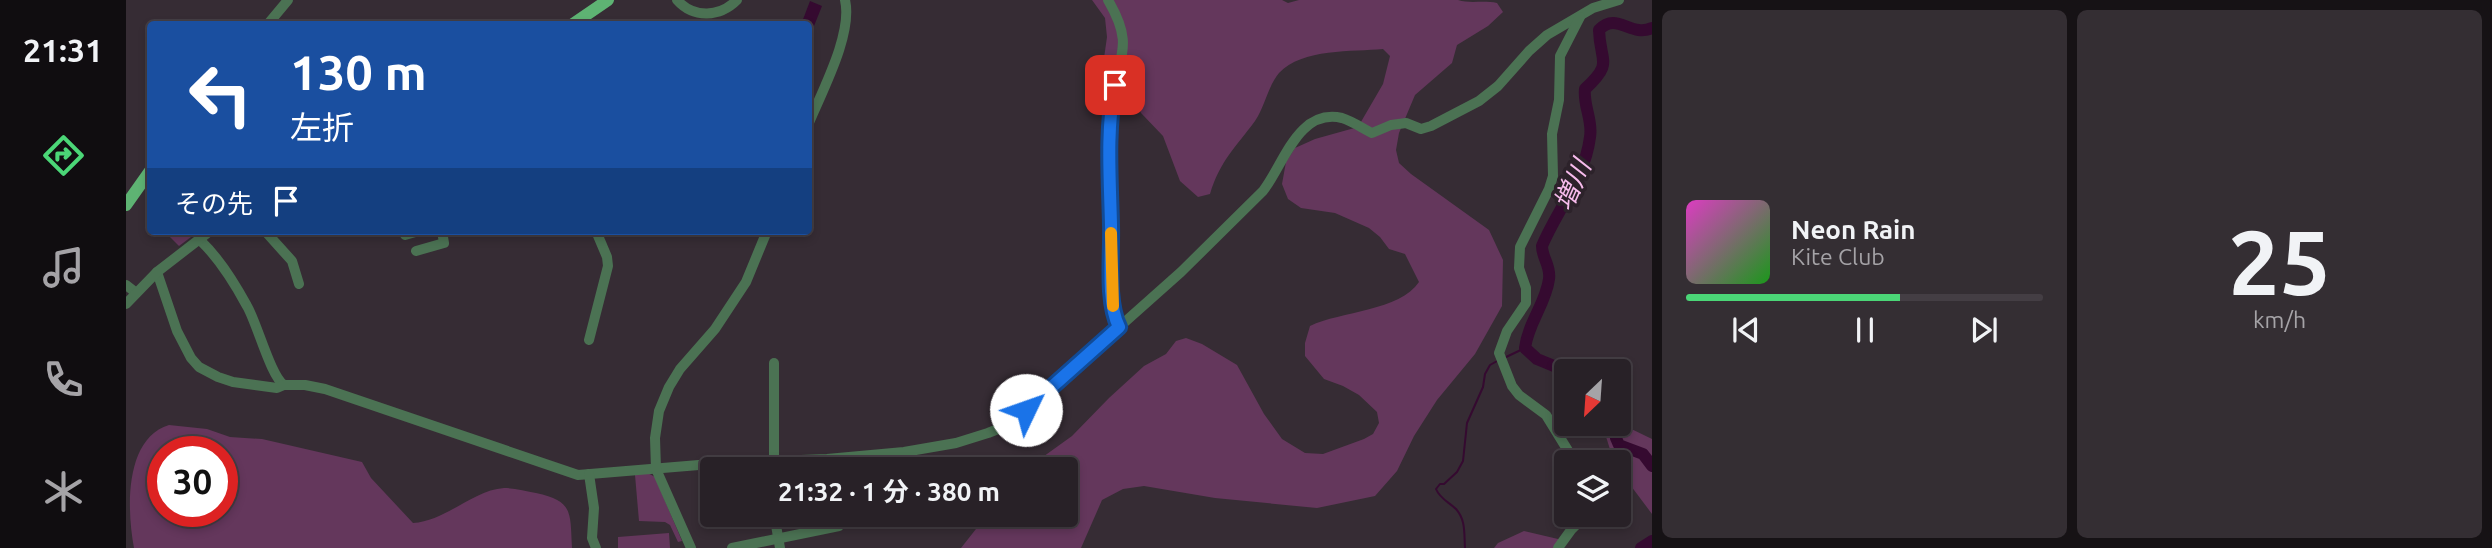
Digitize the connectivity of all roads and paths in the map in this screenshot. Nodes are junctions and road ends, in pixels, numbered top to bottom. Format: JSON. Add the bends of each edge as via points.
{"nodes":[{"id":1,"x":288,"y":0,"type":"edge"},
{"id":2,"x":608,"y":0,"type":"edge"},
{"id":3,"x":677,"y":0,"type":"edge"},
{"id":4,"x":737,"y":0,"type":"edge"},
{"id":5,"x":845,"y":0,"type":"edge"},
{"id":6,"x":1108,"y":0,"type":"edge"},
{"id":7,"x":1619,"y":0,"type":"edge"},
{"id":8,"x":1582,"y":14,"type":"junction"},
{"id":9,"x":270,"y":21,"type":"edge"},
{"id":10,"x":577,"y":21,"type":"edge"},
{"id":11,"x":812,"y":115,"type":"edge"},
{"id":12,"x":147,"y":175,"type":"edge"},
{"id":13,"x":126,"y":205,"type":"edge"},
{"id":14,"x":206,"y":235,"type":"edge"},
{"id":15,"x":269,"y":235,"type":"edge"},
{"id":16,"x":443,"y":235,"type":"edge"},
{"id":17,"x":598,"y":235,"type":"edge"},
{"id":18,"x":765,"y":235,"type":"edge"},
{"id":19,"x":200,"y":240,"type":"junction"},
{"id":20,"x":416,"y":251,"type":"dead end"},
{"id":21,"x":157,"y":272,"type":"junction"},
{"id":22,"x":299,"y":284,"type":"dead end"},
{"id":23,"x":126,"y":285,"type":"edge"},
{"id":24,"x":135,"y":292,"type":"junction"},
{"id":25,"x":126,"y":304,"type":"edge"},
{"id":26,"x":1119,"y":327,"type":"junction"},
{"id":27,"x":589,"y":340,"type":"dead end"},
{"id":28,"x":774,"y":363,"type":"dead end"},
{"id":29,"x":284,"y":385,"type":"junction"},
{"id":30,"x":1567,"y":450,"type":"edge"},
{"id":31,"x":770,"y":457,"type":"edge"},
{"id":32,"x":857,"y":457,"type":"edge"},
{"id":33,"x":700,"y":465,"type":"edge"},
{"id":34,"x":656,"y":469,"type":"junction"},
{"id":35,"x":589,"y":474,"type":"junction"},
{"id":36,"x":835,"y":527,"type":"edge"},
{"id":37,"x":1574,"y":527,"type":"edge"},
{"id":38,"x":778,"y":543,"type":"edge"},
{"id":39,"x":596,"y":548,"type":"edge"},
{"id":40,"x":691,"y":548,"type":"edge"},
{"id":41,"x":733,"y":548,"type":"edge"},
{"id":42,"x":1558,"y":548,"type":"edge"}],
"edges":[{"from":1,"to":9,"type":"street"},
{"from":2,"to":10,"type":"main road"},
{"from":3,"to":4,"type":"street","via":[[700,14],[718,13]]},
{"from":5,"to":11,"type":"street","via":[[846,31]]},
{"from":6,"to":26,"type":"street","via":[[1123,31],[1124,50],[1110,130],[1112,292]]},
{"from":7,"to":8,"type":"street"},
{"from":8,"to":26,"type":"street","via":[[1529,51],[1484,97],[1431,126],[1421,129],[1406,123],[1372,133],[1343,118],[1311,122],[1294,139],[1263,191]]},
{"from":8,"to":30,"type":"street","via":[[1560,56],[1553,176],[1520,247],[1526,303],[1499,353],[1512,386],[1546,415]]},
{"from":12,"to":13,"type":"main road"},
{"from":14,"to":19,"type":"street"},
{"from":15,"to":22,"type":"street","via":[[292,261]]},
{"from":16,"to":20,"type":"street","via":[[444,243]]},
{"from":17,"to":27,"type":"street","via":[[608,266]]},
{"from":18,"to":34,"type":"street","via":[[732,307],[669,387],[659,411]]},
{"from":19,"to":21,"type":"street"},
{"from":19,"to":29,"type":"street","via":[[248,307],[276,378]]},
{"from":21,"to":24,"type":"street"},
{"from":21,"to":29,"type":"street","via":[[177,331],[199,367],[233,382]]},
{"from":23,"to":24,"type":"street"},
{"from":24,"to":25,"type":"street"},
{"from":26,"to":32,"type":"street","via":[[1026,410],[996,430],[956,443]]},
{"from":28,"to":31,"type":"street"},
{"from":29,"to":35,"type":"street","via":[[326,389],[534,462]]},
{"from":33,"to":34,"type":"street"},
{"from":34,"to":35,"type":"street"},
{"from":34,"to":40,"type":"street"},
{"from":35,"to":39,"type":"street"},
{"from":36,"to":38,"type":"street"},
{"from":37,"to":42,"type":"street"},
{"from":38,"to":41,"type":"street"}]}
